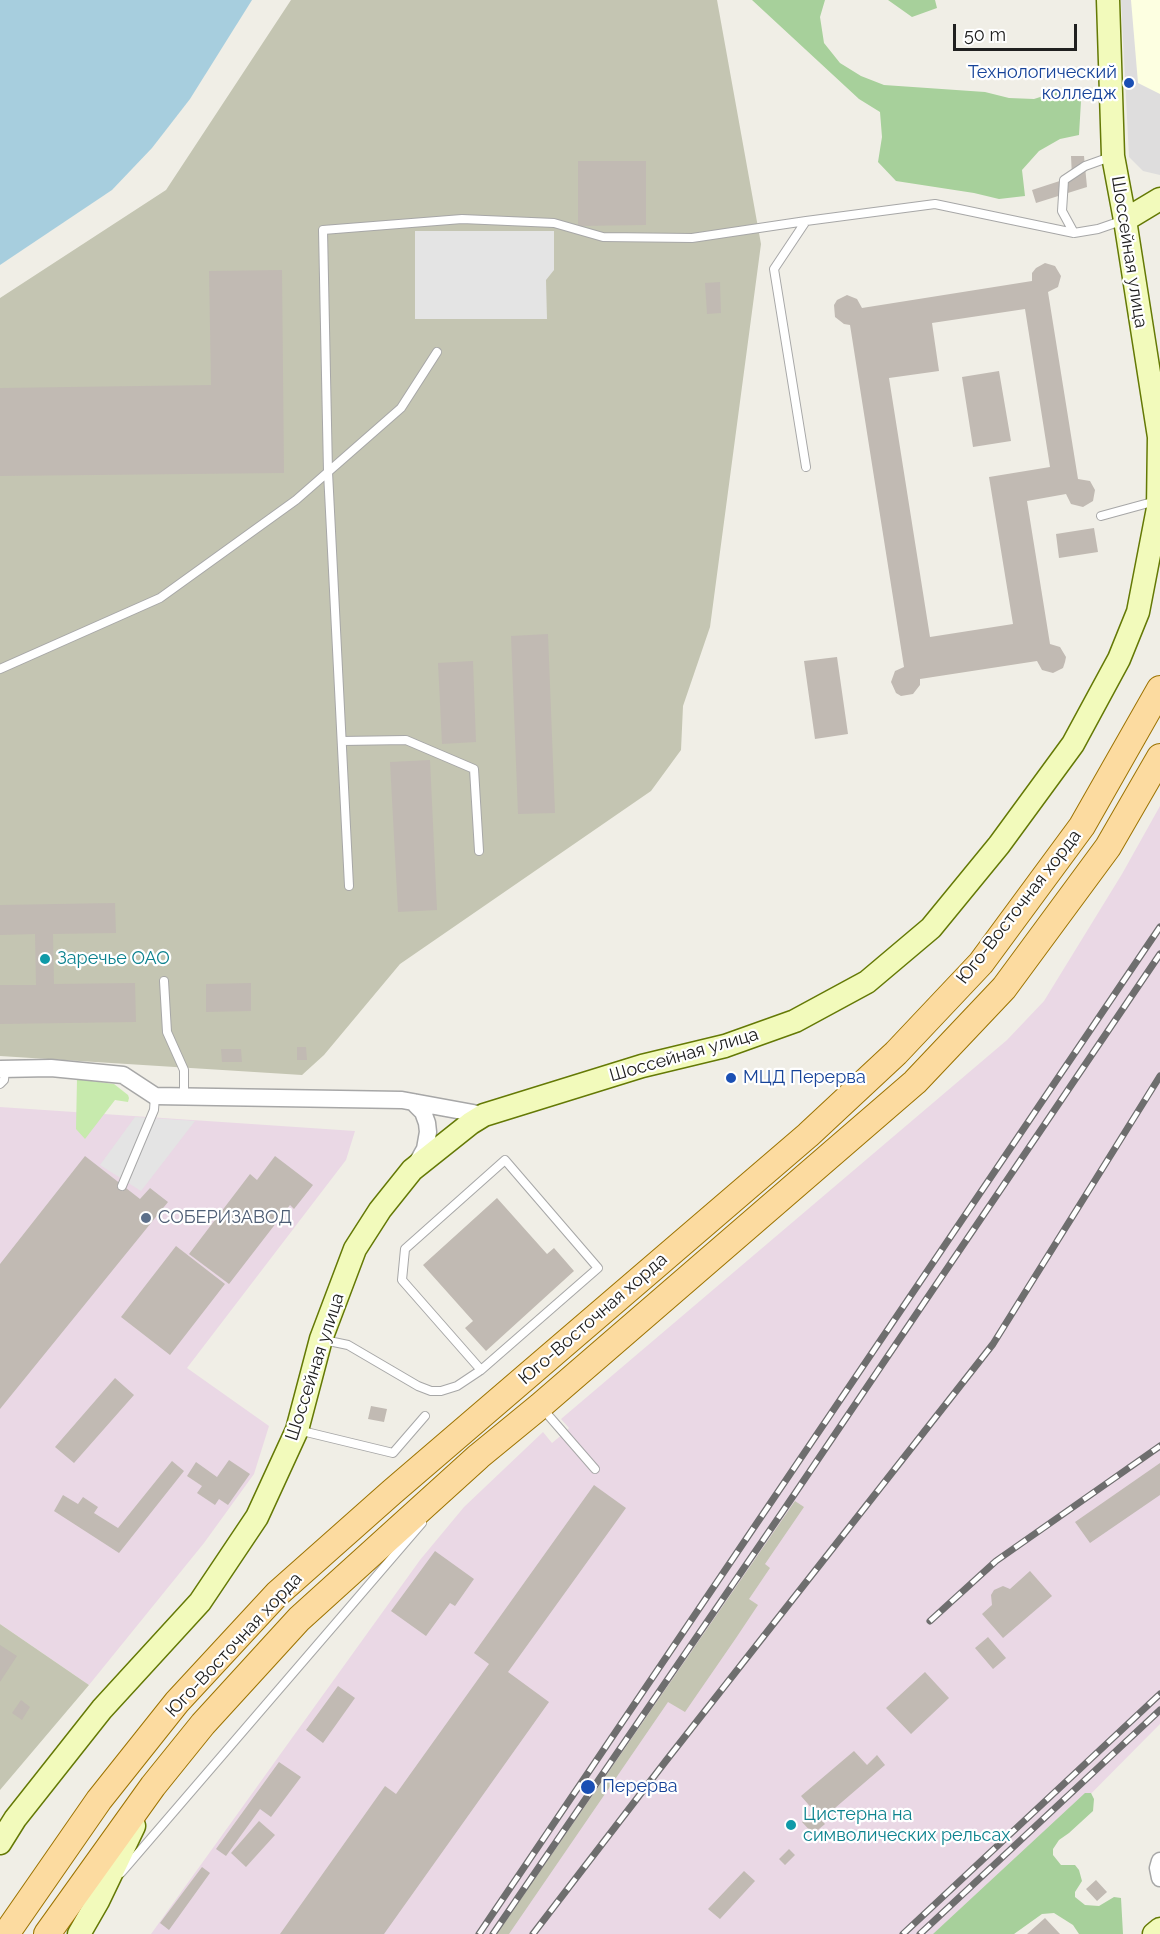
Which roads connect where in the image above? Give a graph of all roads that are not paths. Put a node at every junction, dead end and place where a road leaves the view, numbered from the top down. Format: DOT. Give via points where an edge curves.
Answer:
graph roads {
  1 [pos="1108,0"];
  2 [pos="1113,156"];
  3 [pos="1160,200"];
  4 [pos="1125,220"];
  5 [pos="806,221"];
  6 [pos="1074,233"];
  7 [pos="437,352"];
  8 [pos="806,467"];
  9 [pos="328,472"];
  10 [pos="1158,501"];
  11 [pos="1101,516"];
  12 [pos="0,669"];
  13 [pos="1160,689"];
  14 [pos="342,741"];
  15 [pos="1160,757"];
  16 [pos="479,850"];
  17 [pos="349,886"];
  18 [pos="165,981"];
  19 [pos="2,1074"];
  20 [pos="155,1096"];
  21 [pos="184,1097"];
  22 [pos="413,1102"];
  23 [pos="484,1115"];
  24 [pos="412,1170"];
  25 [pos="123,1186"];
  26 [pos="321,1339"];
  27 [pos="481,1370"];
  28 [pos="540,1406"];
  29 [pos="425,1416"];
  30 [pos="297,1430"];
  31 [pos="479,1456"];
  32 [pos="595,1469"];
  33 [pos="433,1510"];
  34 [pos="425,1520"];
  35 [pos="153,1786"];
  36 [pos="0,1843"];
  37 [pos="1160,1861"];
  38 [pos="1160,1878"];
  39 [pos="98,1900"];
  40 [pos="1160,1929"];
  41 [pos="6,1934"];
  42 [pos="47,1934"];
  43 [pos="79,1934"];
  44 [pos="1154,1934"];
  1 -- 2 [label="main road, Шоссейная улица"];
  2 -- 4 [label="main road, Шоссейная улица"];
  2 -- 6 [label="lane" via="1085,166 1064,180 1062,211"];
  3 -- 4 [label="main road"];
  4 -- 6 [label="lane"];
  4 -- 10 [label="main road, Шоссейная улица" via="1159,437"];
  5 -- 6 [label="lane" via="935,204"];
  5 -- 8 [label="lane" via="774,269"];
  5 -- 9 [label="lane" via="692,238 603,237 554,223 462,219 323,230"];
  7 -- 9 [label="lane" via="401,408"];
  9 -- 12 [label="lane" via="296,500 160,598"];
  9 -- 14 [label="lane"];
  10 -- 11 [label="lane"];
  10 -- 23 [label="main road, Шоссейная улица" via="1138,612 1119,659 1072,744 999,845 931,928 867,982 795,1021 725,1046 642,1066"];
  13 -- 41 [label="main road, Юго-Восточная хорда" via="1082,826 981,963 896,1053 808,1135 277,1594 177,1702 99,1800"];
  14 -- 16 [label="lane" via="406,740 474,769"];
  14 -- 17 [label="lane"];
  15 -- 28 [label="main road, Юго-Восточная хорда" via="1108,847 1005,988 923,1074"];
  18 -- 21 [label="lane" via="167,1032 184,1070"];
  19 -- 20 [label="street" via="51,1068 123,1075"];
  20 -- 21 [label="street"];
  20 -- 25 [label="lane" via="154,1110"];
  21 -- 22 [label="street"];
  22 -- 23 [label="street"];
  22 -- 24 [label="street" via="423,1112 428,1132 425,1149"];
  23 -- 24 [label="main road, Шоссейная улица"];
  24 -- 26 [label="main road, Шоссейная улица" via="355,1249"];
  26 -- 27 [label="lane" via="348,1345 431,1391 457,1386"];
  26 -- 30 [label="main road, Шоссейная улица"];
  27 -- 27 [label="lane" via="402,1280 405,1249 505,1160 598,1268"];
  28 -- 31 [label="main road, Юго-Восточная хорда"];
  28 -- 32 [label="lane"];
  29 -- 30 [label="lane" via="393,1453"];
  30 -- 36 [label="main road, Шоссейная улица" via="257,1517 200,1602 102,1709"];
  31 -- 33 [label="lane"];
  31 -- 35 [label="main road, Юго-Восточная хорда" via="299,1619 203,1724"];
  34 -- 39 [label="lane"];
  35 -- 39 [label="main road"];
  35 -- 42 [label="main road, Юго-Восточная хорда"];
  37 -- 38 [label="street"];
  39 -- 43 [label="main road"];
  40 -- 44 [label="main road"];
}
